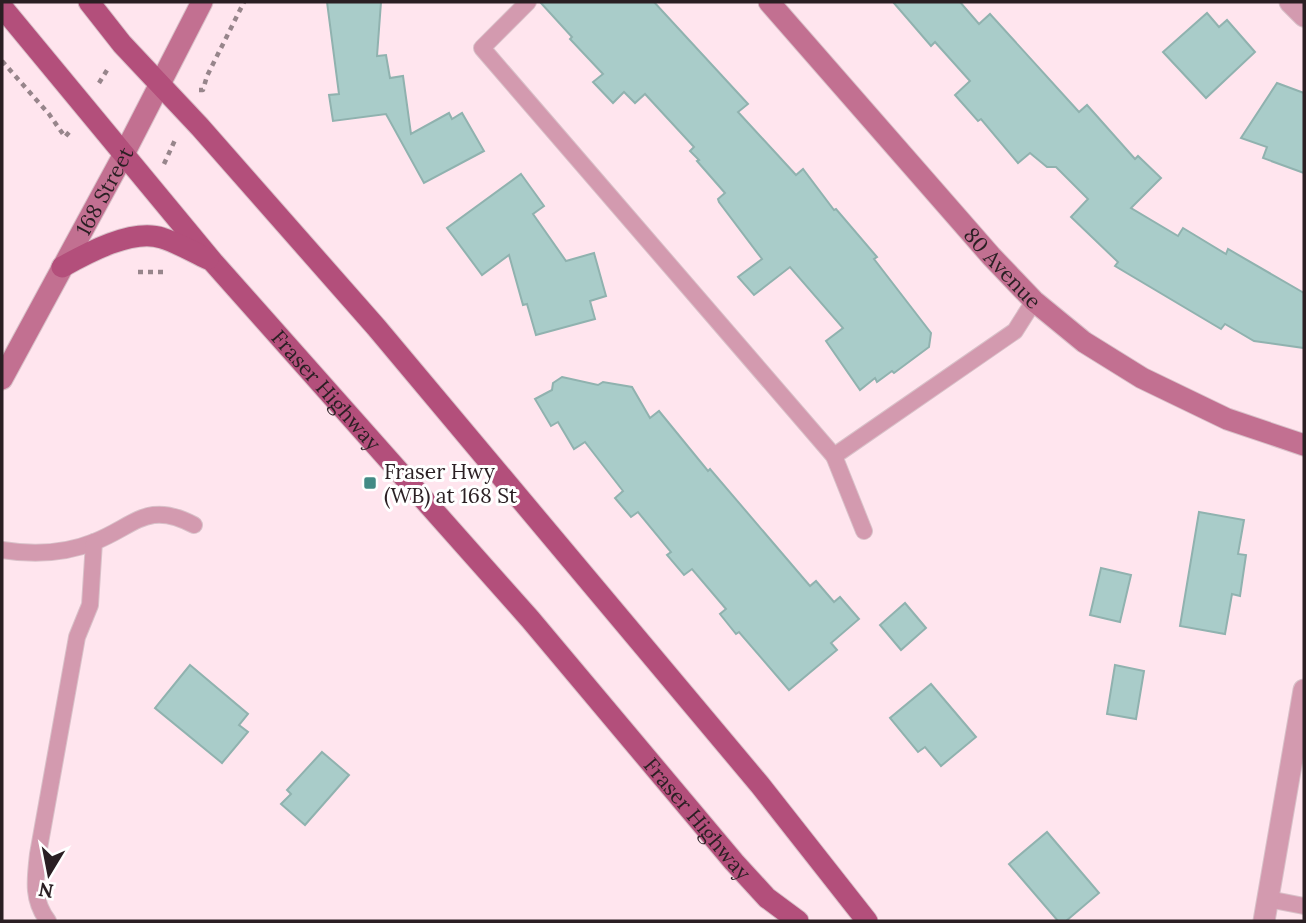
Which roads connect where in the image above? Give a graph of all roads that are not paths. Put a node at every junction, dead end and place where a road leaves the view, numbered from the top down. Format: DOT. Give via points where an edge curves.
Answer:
graph roads {
  1 [pos="89,2"];
  2 [pos="202,2"];
  3 [pos="528,2"];
  4 [pos="769,2"];
  5 [pos="1290,2"];
  6 [pos="2,7"];
  7 [pos="1304,16"];
  8 [pos="160,84"];
  9 [pos="124,154"];
  10 [pos="213,262"];
  11 [pos="62,267"];
  12 [pos="1034,301"];
  13 [pos="2,379"];
  14 [pos="1304,445"];
  15 [pos="834,456"];
  16 [pos="194,524"];
  17 [pos="864,531"];
  18 [pos="94,542"];
  19 [pos="2,550"];
  20 [pos="1304,690"];
  21 [pos="1268,899"];
  22 [pos="1304,906"];
  23 [pos="48,921"];
  24 [pos="798,921"];
  25 [pos="867,921"];
  26 [pos="1264,921"];
  1 -- 8 [label="main road"];
  2 -- 8 [label="street, 168 Street"];
  3 -- 15 [label="lane" via="482,48"];
  4 -- 12 [label="street, 80 Avenue"];
  5 -- 7 [label="street"];
  6 -- 9 [label="main road, Fraser Highway"];
  8 -- 9 [label="street, 168 Street"];
  8 -- 25 [label="main road" via="402,359 760,785"];
  9 -- 10 [label="main road, Fraser Highway"];
  9 -- 11 [label="street, 168 Street"];
  10 -- 11 [label="main road" via="160,237 136,237 98,248"];
  10 -- 24 [label="main road, Fraser Highway" via="530,619 734,862 767,898"];
  11 -- 13 [label="street, 168 Street"];
  12 -- 14 [label="street, 80 Avenue" via="1084,342 1142,378 1227,419"];
  12 -- 15 [label="lane" via="1015,331"];
  15 -- 17 [label="lane"];
  16 -- 18 [label="lane" via="171,514 151,515"];
  18 -- 19 [label="lane" via="49,553"];
  18 -- 23 [label="lane" via="90,606 77,637 38,854 37,902"];
  20 -- 21 [label="street"];
  21 -- 22 [label="lane"];
  21 -- 26 [label="street"];
}
